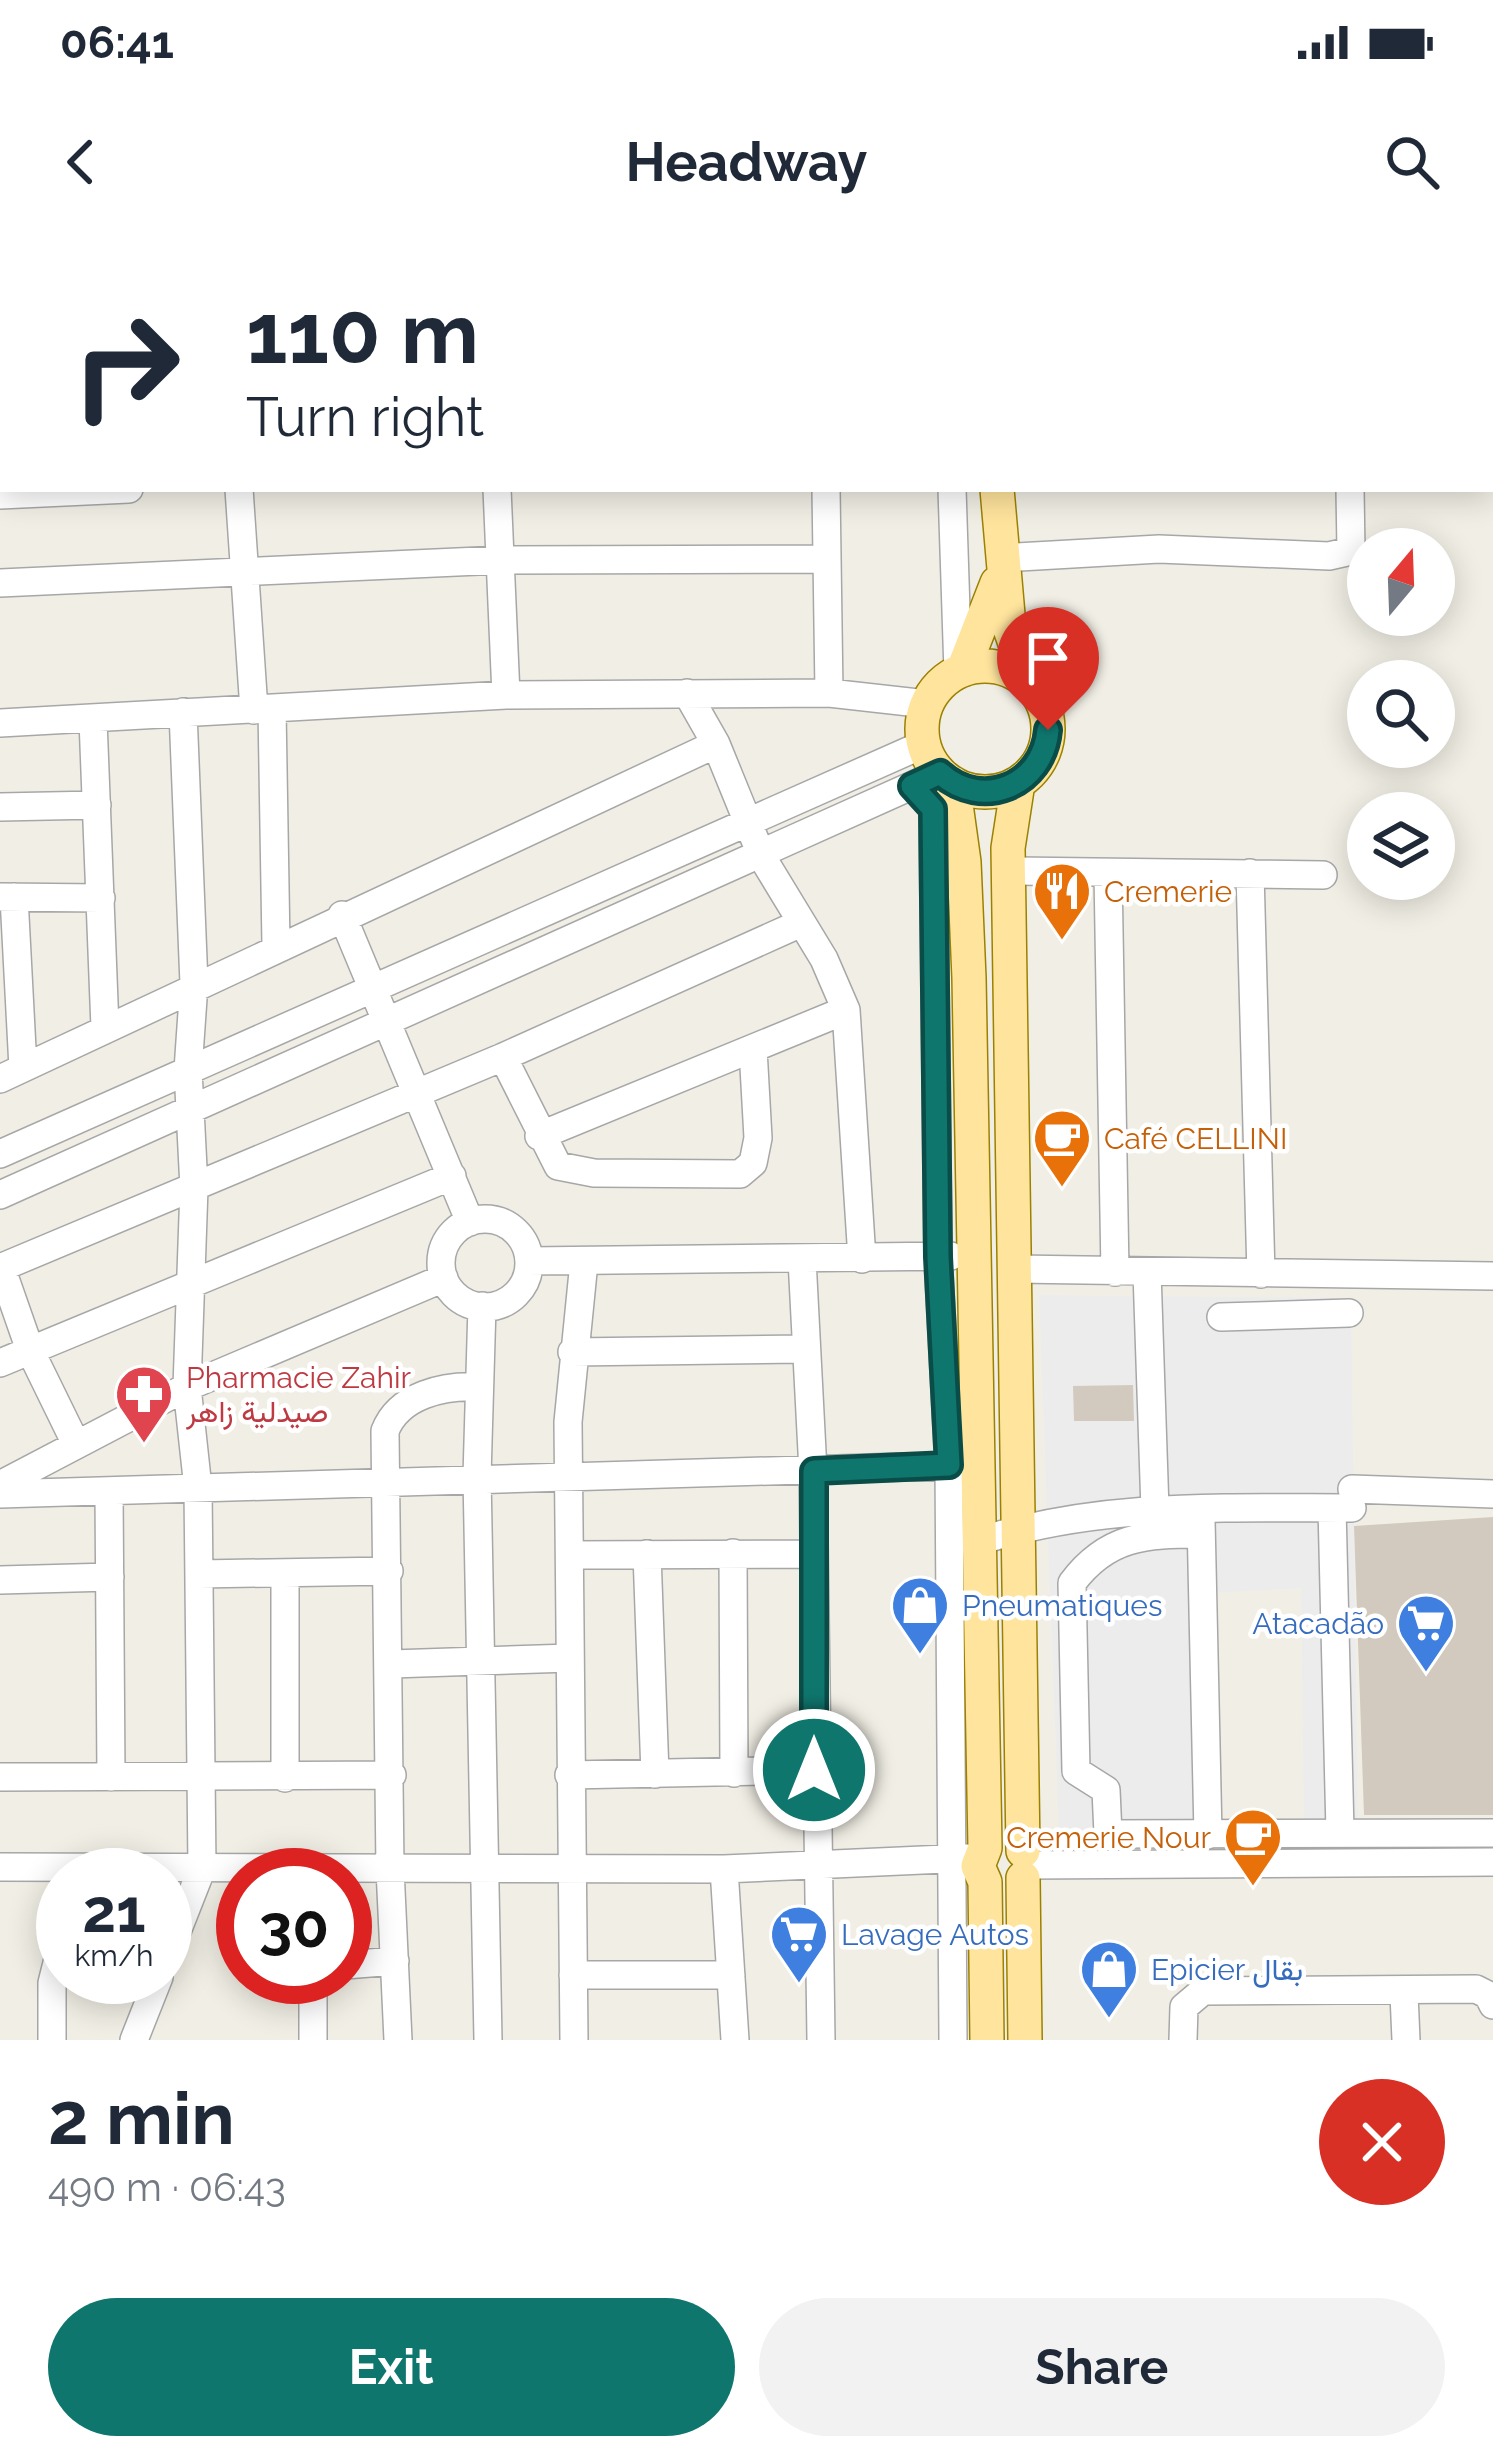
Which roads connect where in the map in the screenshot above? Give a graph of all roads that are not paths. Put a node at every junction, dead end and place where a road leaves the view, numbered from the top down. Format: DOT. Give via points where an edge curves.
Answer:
graph roads {
  1 [pos="64,492"];
  2 [pos="239,492"];
  3 [pos="497,492"];
  4 [pos="826,492"];
  5 [pos="952,492"];
  6 [pos="997,492"];
  7 [pos="1350,492"];
  8 [pos="0,495"];
  9 [pos="827,559"];
  10 [pos="501,560"];
  11 [pos="1001,564"];
  12 [pos="245,573"];
  13 [pos="0,583"];
  14 [pos="961,671"];
  15 [pos="1030,686"];
  16 [pos="687,693"];
  17 [pos="830,693"];
  18 [pos="506,695"];
  19 [pos="927,704"];
  20 [pos="263,710"];
  21 [pos="183,712"];
  22 [pos="93,720"];
  23 [pos="0,723"];
  24 [pos="716,744"];
  25 [pos="932,772"];
  26 [pos="1018,783"];
  27 [pos="98,806"];
  28 [pos="0,807"];
  29 [pos="749,822"];
  30 [pos="762,857"];
  31 [pos="1009,871"];
  32 [pos="1250,873"];
  33 [pos="1108,874"];
  34 [pos="1323,874"];
  35 [pos="7,897"];
  36 [pos="100,898"];
  37 [pos="342,915"];
  38 [pos="799,924"];
  39 [pos="276,946"];
  40 [pos="194,984"];
  41 [pos="373,988"];
  42 [pos="9,993"];
  43 [pos="846,1010"];
  44 [pos="386,1019"];
  45 [pos="105,1028"];
  46 [pos="753,1049"];
  47 [pos="503,1058"];
  48 [pos="188,1070"];
  49 [pos="11,1074"];
  50 [pos="416,1094"];
  51 [pos="188,1106"];
  52 [pos="539,1136"];
  53 [pos="0,1154"];
  54 [pos="452,1176"];
  55 [pos="194,1188"];
  56 [pos="0,1195"];
  57 [pos="470,1222"];
  58 [pos="974,1255"];
  59 [pos="938,1257"];
  60 [pos="802,1259"];
  61 [pos="862,1259"];
  62 [pos="529,1261"];
  63 [pos="584,1262"];
  64 [pos="0,1267"];
  65 [pos="1015,1269"];
  66 [pos="1115,1272"];
  67 [pos="1147,1272"];
  68 [pos="1261,1274"];
  69 [pos="1493,1276"];
  70 [pos="444,1278"];
  71 [pos="189,1285"];
  72 [pos="482,1306"];
  73 [pos="1349,1313"];
  74 [pos="1221,1317"];
  75 [pos="804,1349"];
  76 [pos="30,1351"];
  77 [pos="572,1352"];
  78 [pos="0,1363"];
  79 [pos="187,1387"];
  80 [pos="479,1387"];
  81 [pos="75,1442"];
  82 [pos="962,1465"];
  83 [pos="814,1471"];
  84 [pos="568,1472"];
  85 [pos="477,1476"];
  86 [pos="386,1480"];
  87 [pos="197,1488"];
  88 [pos="0,1489"];
  89 [pos="110,1491"];
  90 [pos="1493,1493"];
  91 [pos="1345,1502"];
  92 [pos="1155,1510"];
  93 [pos="1201,1522"];
  94 [pos="1021,1527"];
  95 [pos="977,1542"];
  96 [pos="733,1553"];
  97 [pos="646,1554"];
  98 [pos="814,1554"];
  99 [pos="570,1555"];
  100 [pos="389,1571"];
  101 [pos="200,1574"];
  102 [pos="285,1574"];
  103 [pos="110,1576"];
  104 [pos="0,1580"];
  105 [pos="570,1658"];
  106 [pos="482,1660"];
  107 [pos="392,1664"];
  108 [pos="814,1770"];
  109 [pos="734,1773"];
  110 [pos="655,1774"];
  111 [pos="392,1775"];
  112 [pos="569,1775"];
  113 [pos="111,1777"];
  114 [pos="0,1778"];
  115 [pos="198,1778"];
  116 [pos="285,1778"];
  117 [pos="1340,1832"];
  118 [pos="1493,1833"];
  119 [pos="1208,1835"];
  120 [pos="1493,1862"];
  121 [pos="1025,1865"];
  122 [pos="830,1867"];
  123 [pos="971,1867"];
  124 [pos="0,1868"];
  125 [pos="192,1868"];
  126 [pos="202,1868"];
  127 [pos="36,1869"];
  128 [pos="390,1869"];
  129 [pos="574,1869"];
  130 [pos="724,1869"];
  131 [pos="482,1870"];
  132 [pos="192,1893"];
  133 [pos="394,1961"];
  134 [pos="372,1963"];
  135 [pos="573,1975"];
  136 [pos="731,1975"];
  137 [pos="1404,1994"];
  138 [pos="52,2004"];
  139 [pos="148,2004"];
  140 [pos="313,2004"];
  141 [pos="1493,2006"];
  142 [pos="52,2040"];
  143 [pos="134,2040"];
  144 [pos="313,2040"];
  145 [pos="398,2040"];
  146 [pos="488,2040"];
  147 [pos="574,2040"];
  148 [pos="735,2040"];
  149 [pos="821,2040"];
  150 [pos="953,2040"];
  151 [pos="987,2040"];
  152 [pos="1025,2040"];
  153 [pos="1183,2040"];
  154 [pos="1406,2040"];
  1 -- 8 [label="street"];
  2 -- 12 [label="street"];
  3 -- 10 [label="street"];
  4 -- 9 [label="street"];
  5 -- 14 [label="street"];
  6 -- 11 [label="main road"];
  7 -- 11 [label="street" via="1351,550 1329,556 1159,549"];
  9 -- 10 [label="street"];
  9 -- 17 [label="street"];
  10 -- 12 [label="street"];
  10 -- 18 [label="street"];
  11 -- 14 [label="main road"];
  11 -- 15 [label="main road" via="1009,626"];
  12 -- 13 [label="street"];
  12 -- 20 [label="street"];
  14 -- 15 [label="main road" via="1002,669"];
  14 -- 19 [label="main road"];
  15 -- 26 [label="main road" via="1044,706 1048,735 1039,762"];
  16 -- 17 [label="street"];
  16 -- 18 [label="street"];
  16 -- 24 [label="street"];
  17 -- 19 [label="street"];
  18 -- 20 [label="street"];
  19 -- 25 [label="main road"];
  20 -- 21 [label="street"];
  20 -- 39 [label="street"];
  21 -- 22 [label="street"];
  21 -- 40 [label="street"];
  22 -- 23 [label="street"];
  22 -- 27 [label="street"];
  24 -- 29 [label="street"];
  24 -- 37 [label="street"];
  25 -- 26 [label="main road" via="981,792"];
  25 -- 29 [label="street"];
  25 -- 30 [label="street"];
  25 -- 58 [label="main road" via="965,885"];
  25 -- 59 [label="street"];
  26 -- 31 [label="main road"];
  27 -- 28 [label="street"];
  27 -- 36 [label="street"];
  29 -- 30 [label="street"];
  29 -- 41 [label="street"];
  30 -- 38 [label="street"];
  30 -- 44 [label="street"];
  31 -- 33 [label="street"];
  31 -- 65 [label="main road"];
  32 -- 33 [label="street"];
  32 -- 34 [label="street"];
  32 -- 68 [label="street"];
  33 -- 66 [label="street"];
  35 -- 36 [label="street"];
  35 -- 42 [label="street"];
  36 -- 45 [label="street"];
  37 -- 39 [label="street"];
  37 -- 41 [label="street"];
  38 -- 43 [label="street"];
  38 -- 47 [label="street"];
  39 -- 40 [label="street"];
  40 -- 45 [label="street"];
  40 -- 48 [label="street"];
  41 -- 44 [label="street"];
  41 -- 48 [label="street"];
  42 -- 49 [label="street"];
  43 -- 46 [label="street"];
  43 -- 61 [label="street"];
  44 -- 50 [label="street"];
  44 -- 51 [label="street"];
  45 -- 49 [label="street"];
  46 -- 52 [label="street"];
  46 -- 52 [label="street" via="758,1138 753,1163 740,1174 568,1170 553,1162"];
  47 -- 50 [label="street"];
  47 -- 52 [label="street"];
  48 -- 51 [label="street"];
  48 -- 53 [label="street"];
  50 -- 54 [label="street"];
  50 -- 55 [label="street"];
  51 -- 55 [label="street"];
  51 -- 56 [label="street"];
  54 -- 57 [label="street"];
  54 -- 71 [label="street"];
  55 -- 64 [label="street"];
  55 -- 71 [label="street"];
  57 -- 62 [label="street" via="508,1225"];
  57 -- 70 [label="street" via="448,1240"];
  58 -- 59 [label="street"];
  58 -- 82 [label="main road"];
  59 -- 61 [label="street"];
  59 -- 82 [label="street"];
  60 -- 61 [label="street"];
  60 -- 63 [label="street"];
  60 -- 75 [label="street"];
  62 -- 63 [label="street"];
  62 -- 72 [label="street" via="517,1293"];
  63 -- 77 [label="street"];
  64 -- 76 [label="street"];
  65 -- 66 [label="street"];
  65 -- 94 [label="main road"];
  66 -- 67 [label="street"];
  67 -- 68 [label="street"];
  67 -- 92 [label="street"];
  68 -- 69 [label="street"];
  70 -- 72 [label="street" via="463,1300"];
  70 -- 79 [label="street"];
  71 -- 76 [label="street"];
  71 -- 79 [label="street"];
  72 -- 80 [label="street"];
  73 -- 74 [label="street"];
  75 -- 77 [label="street"];
  75 -- 83 [label="street"];
  76 -- 78 [label="street"];
  76 -- 81 [label="street"];
  77 -- 84 [label="street"];
  79 -- 81 [label="street"];
  79 -- 87 [label="street"];
  80 -- 85 [label="street"];
  80 -- 86 [label="street" via="436,1390 399,1409 385,1431"];
  81 -- 88 [label="street"];
  82 -- 83 [label="street"];
  82 -- 95 [label="main road"];
  82 -- 123 [label="street"];
  83 -- 84 [label="street"];
  83 -- 98 [label="street"];
  84 -- 85 [label="street"];
  84 -- 99 [label="street"];
  85 -- 86 [label="street"];
  85 -- 106 [label="street"];
  86 -- 87 [label="street"];
  86 -- 100 [label="street"];
  87 -- 89 [label="street"];
  87 -- 101 [label="street"];
  88 -- 89 [label="street"];
  89 -- 103 [label="street"];
  90 -- 91 [label="street"];
  91 -- 93 [label="street"];
  91 -- 117 [label="street"];
  92 -- 93 [label="street"];
  92 -- 94 [label="street"];
  93 -- 119 [label="street"];
  93 -- 119 [label="street" via="1105,1548 1072,1583 1075,1750 1076,1771 1106,1790 1108,1834"];
  94 -- 95 [label="street"];
  94 -- 121 [label="main road"];
  95 -- 123 [label="main road"];
  96 -- 97 [label="street"];
  96 -- 98 [label="street"];
  96 -- 109 [label="street"];
  97 -- 99 [label="street"];
  97 -- 110 [label="street"];
  98 -- 108 [label="street"];
  99 -- 105 [label="street"];
  100 -- 102 [label="street"];
  100 -- 107 [label="street"];
  101 -- 102 [label="street"];
  101 -- 115 [label="street"];
  102 -- 116 [label="street"];
  103 -- 104 [label="street"];
  103 -- 113 [label="street"];
  105 -- 106 [label="street"];
  105 -- 112 [label="street"];
  106 -- 107 [label="street"];
  106 -- 131 [label="street"];
  107 -- 111 [label="street"];
  108 -- 109 [label="street"];
  108 -- 122 [label="street"];
  109 -- 110 [label="street"];
  110 -- 112 [label="street"];
  111 -- 116 [label="street"];
  111 -- 128 [label="street"];
  112 -- 129 [label="street"];
  113 -- 114 [label="street"];
  113 -- 115 [label="street"];
  115 -- 116 [label="street"];
  115 -- 126 [label="street"];
  117 -- 118 [label="street"];
  117 -- 119 [label="street"];
  120 -- 121 [label="street"];
  121 -- 123 [label="main road" via="1005,1890"];
  121 -- 152 [label="main road"];
  122 -- 123 [label="street" via="860,1875"];
  122 -- 130 [label="street"];
  122 -- 149 [label="street"];
  123 -- 150 [label="street"];
  123 -- 151 [label="main road"];
  124 -- 127 [label="street"];
  125 -- 126 [label="street"];
  126 -- 128 [label="street"];
  126 -- 132 [label="street"];
  128 -- 131 [label="street"];
  128 -- 133 [label="street"];
  129 -- 130 [label="street"];
  129 -- 131 [label="street"];
  129 -- 135 [label="street"];
  130 -- 136 [label="street"];
  131 -- 146 [label="street"];
  133 -- 134 [label="street"];
  133 -- 145 [label="street"];
  135 -- 136 [label="street"];
  135 -- 147 [label="street"];
  136 -- 148 [label="street"];
  137 -- 141 [label="street" via="1476,1989"];
  137 -- 153 [label="street" via="1203,1991 1184,2007"];
  137 -- 154 [label="street"];
  138 -- 142 [label="street"];
  139 -- 143 [label="street"];
  140 -- 144 [label="street"];
}
